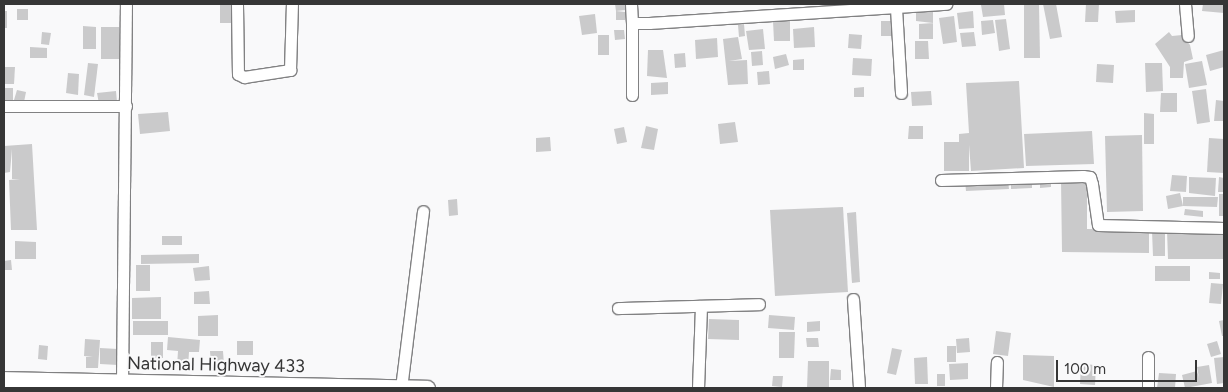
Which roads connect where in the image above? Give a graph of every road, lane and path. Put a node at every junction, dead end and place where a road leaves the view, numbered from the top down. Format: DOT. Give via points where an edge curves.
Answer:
graph roads {
  1 [pos="126,4"];
  2 [pos="237,4"];
  3 [pos="292,4"];
  4 [pos="631,4"];
  5 [pos="946,4"];
  6 [pos="1185,4"];
  7 [pos="896,8"];
  8 [pos="632,23"];
  9 [pos="1188,36"];
  10 [pos="901,93"];
  11 [pos="632,95"];
  12 [pos="4,106"];
  13 [pos="126,106"];
  14 [pos="941,180"];
  15 [pos="423,211"];
  16 [pos="1224,228"];
  17 [pos="853,299"];
  18 [pos="759,304"];
  19 [pos="700,306"];
  20 [pos="618,308"];
  21 [pos="1148,357"];
  22 [pos="997,362"];
  23 [pos="4,379"];
  24 [pos="117,384"];
  25 [pos="191,385"];
  26 [pos="228,386"];
  27 [pos="401,388"];
  28 [pos="427,388"];
  29 [pos="698,388"];
  30 [pos="859,388"];
  31 [pos="996,388"];
  32 [pos="1148,388"];
  1 -- 13 [label="street"];
  2 -- 3 [label="street" via="238,74 244,77 290,70"];
  4 -- 8 [label="street"];
  5 -- 7 [label="street"];
  6 -- 9 [label="street"];
  7 -- 8 [label="street"];
  7 -- 10 [label="street"];
  8 -- 11 [label="street"];
  12 -- 13 [label="street"];
  13 -- 24 [label="street"];
  14 -- 16 [label="street" via="1083,176 1092,184 1098,225"];
  15 -- 27 [label="street"];
  17 -- 30 [label="street"];
  18 -- 19 [label="street"];
  19 -- 20 [label="street"];
  19 -- 29 [label="street"];
  21 -- 32 [label="street"];
  22 -- 31 [label="street"];
  23 -- 24 [label="main road, National Highway 433"];
  24 -- 25 [label="main road, National Highway 433"];
  25 -- 26 [label="main road, National Highway 433"];
  26 -- 27 [label="main road, National Highway 433"];
  27 -- 28 [label="main road, National Highway 433"];
}
